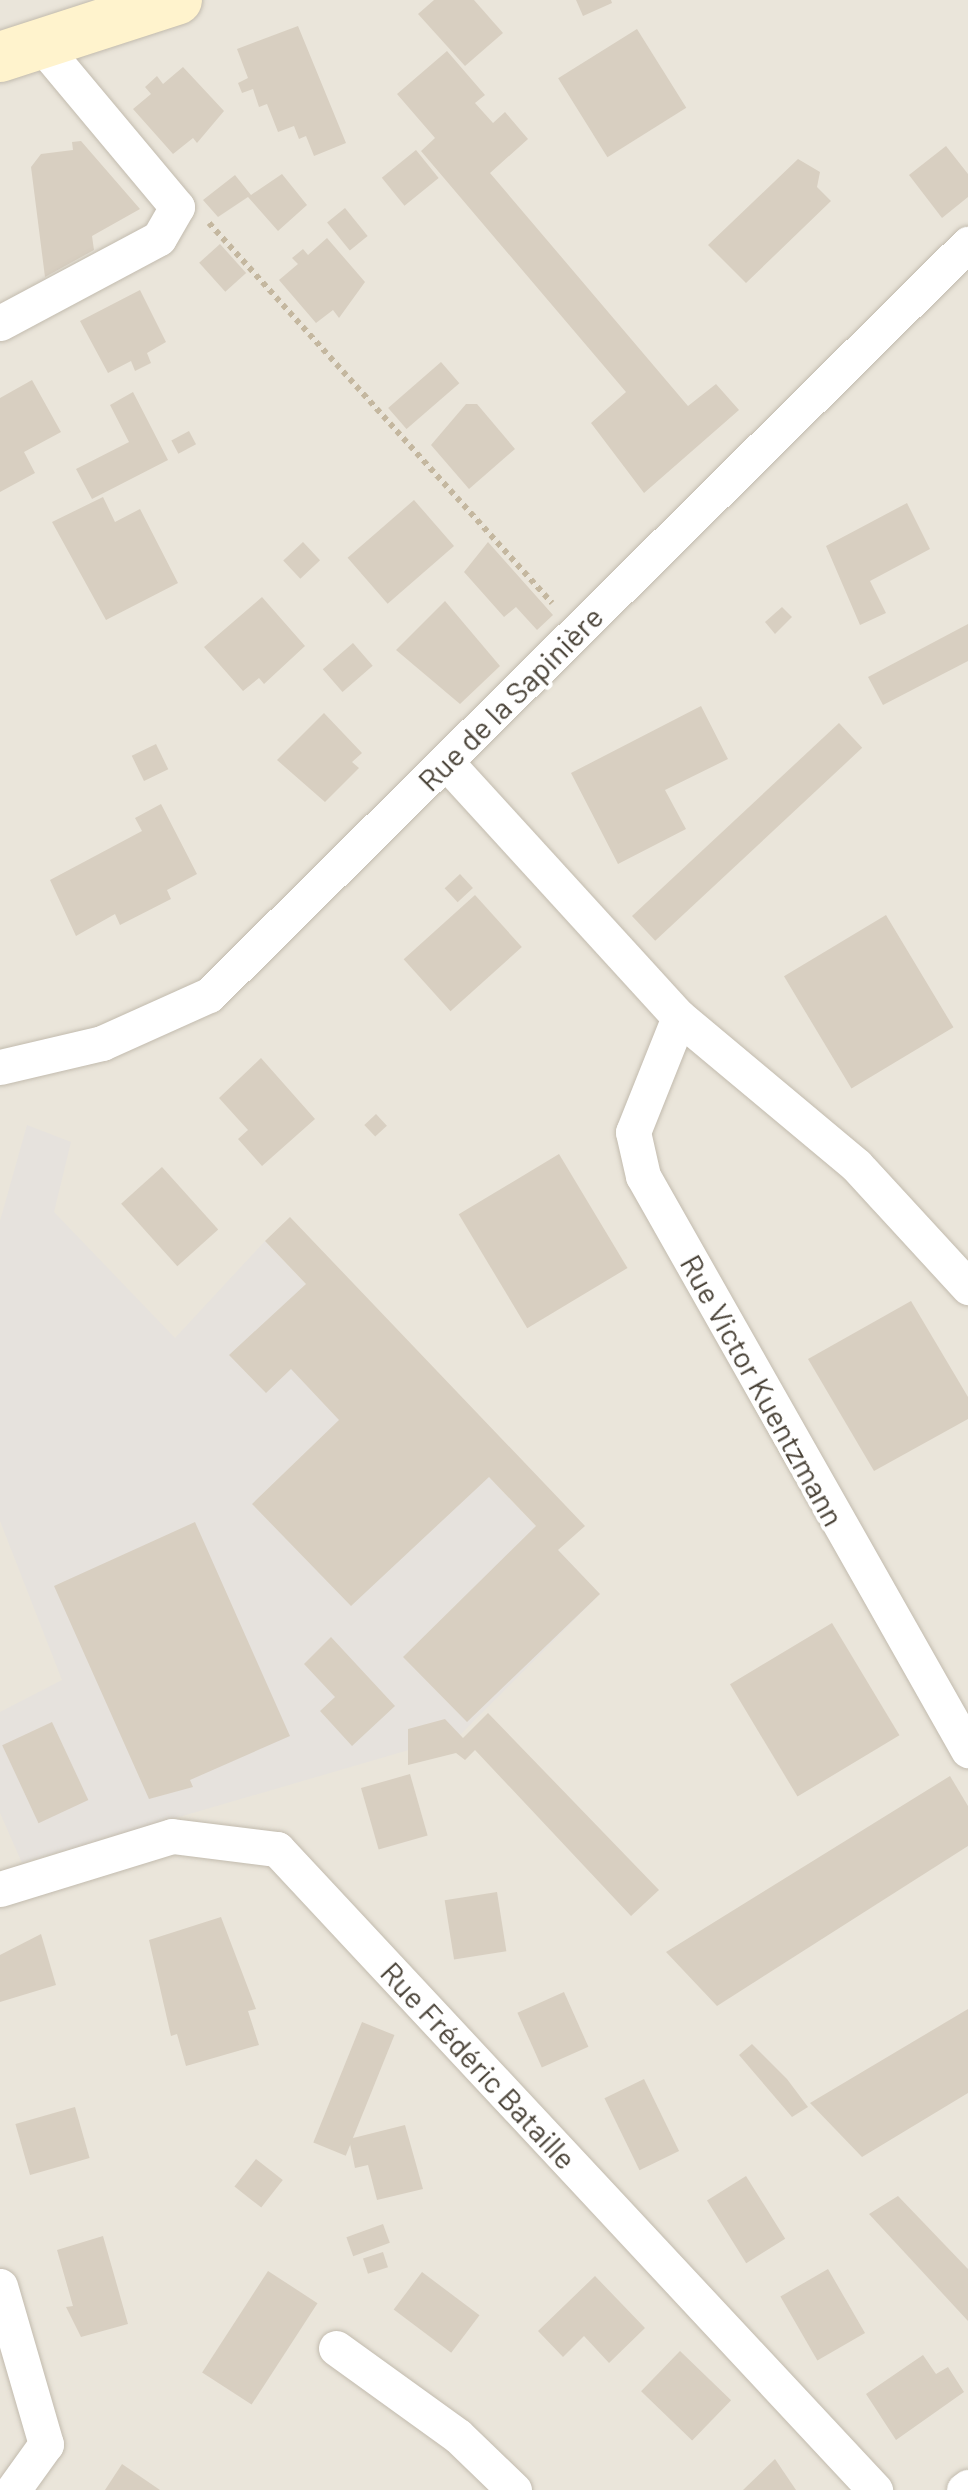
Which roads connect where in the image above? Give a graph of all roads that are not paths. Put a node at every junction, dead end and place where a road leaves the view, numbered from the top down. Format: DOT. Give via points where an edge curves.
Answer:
graph roads {
  1 [pos="177,0"];
  2 [pos="20,50"];
  3 [pos="966,249"];
  4 [pos="0,323"];
  5 [pos="446,762"];
  6 [pos="679,1018"];
  7 [pos="0,1067"];
  8 [pos="968,1287"];
  9 [pos="968,1750"];
  10 [pos="0,1889"];
  11 [pos="0,2286"];
  12 [pos="336,2348"];
  13 [pos="12,2490"];
  14 [pos="514,2490"];
  15 [pos="875,2490"];
  1 -- 2 [label="street"];
  2 -- 4 [label="street" via="177,207 159,238"];
  3 -- 5 [label="street, Rue de la Sapinière"];
  5 -- 6 [label="street"];
  5 -- 7 [label="street, Rue de la Sapinière" via="209,995 102,1042"];
  6 -- 8 [label="street" via="856,1165"];
  6 -- 9 [label="street, Rue Victor Kuentzmann" via="633,1132 642,1176"];
  10 -- 15 [label="street, Rue Frédéric Bataille" via="172,1836 277,1848"];
  11 -- 13 [label="street" via="46,2444"];
  12 -- 14 [label="street" via="458,2436"];
}
